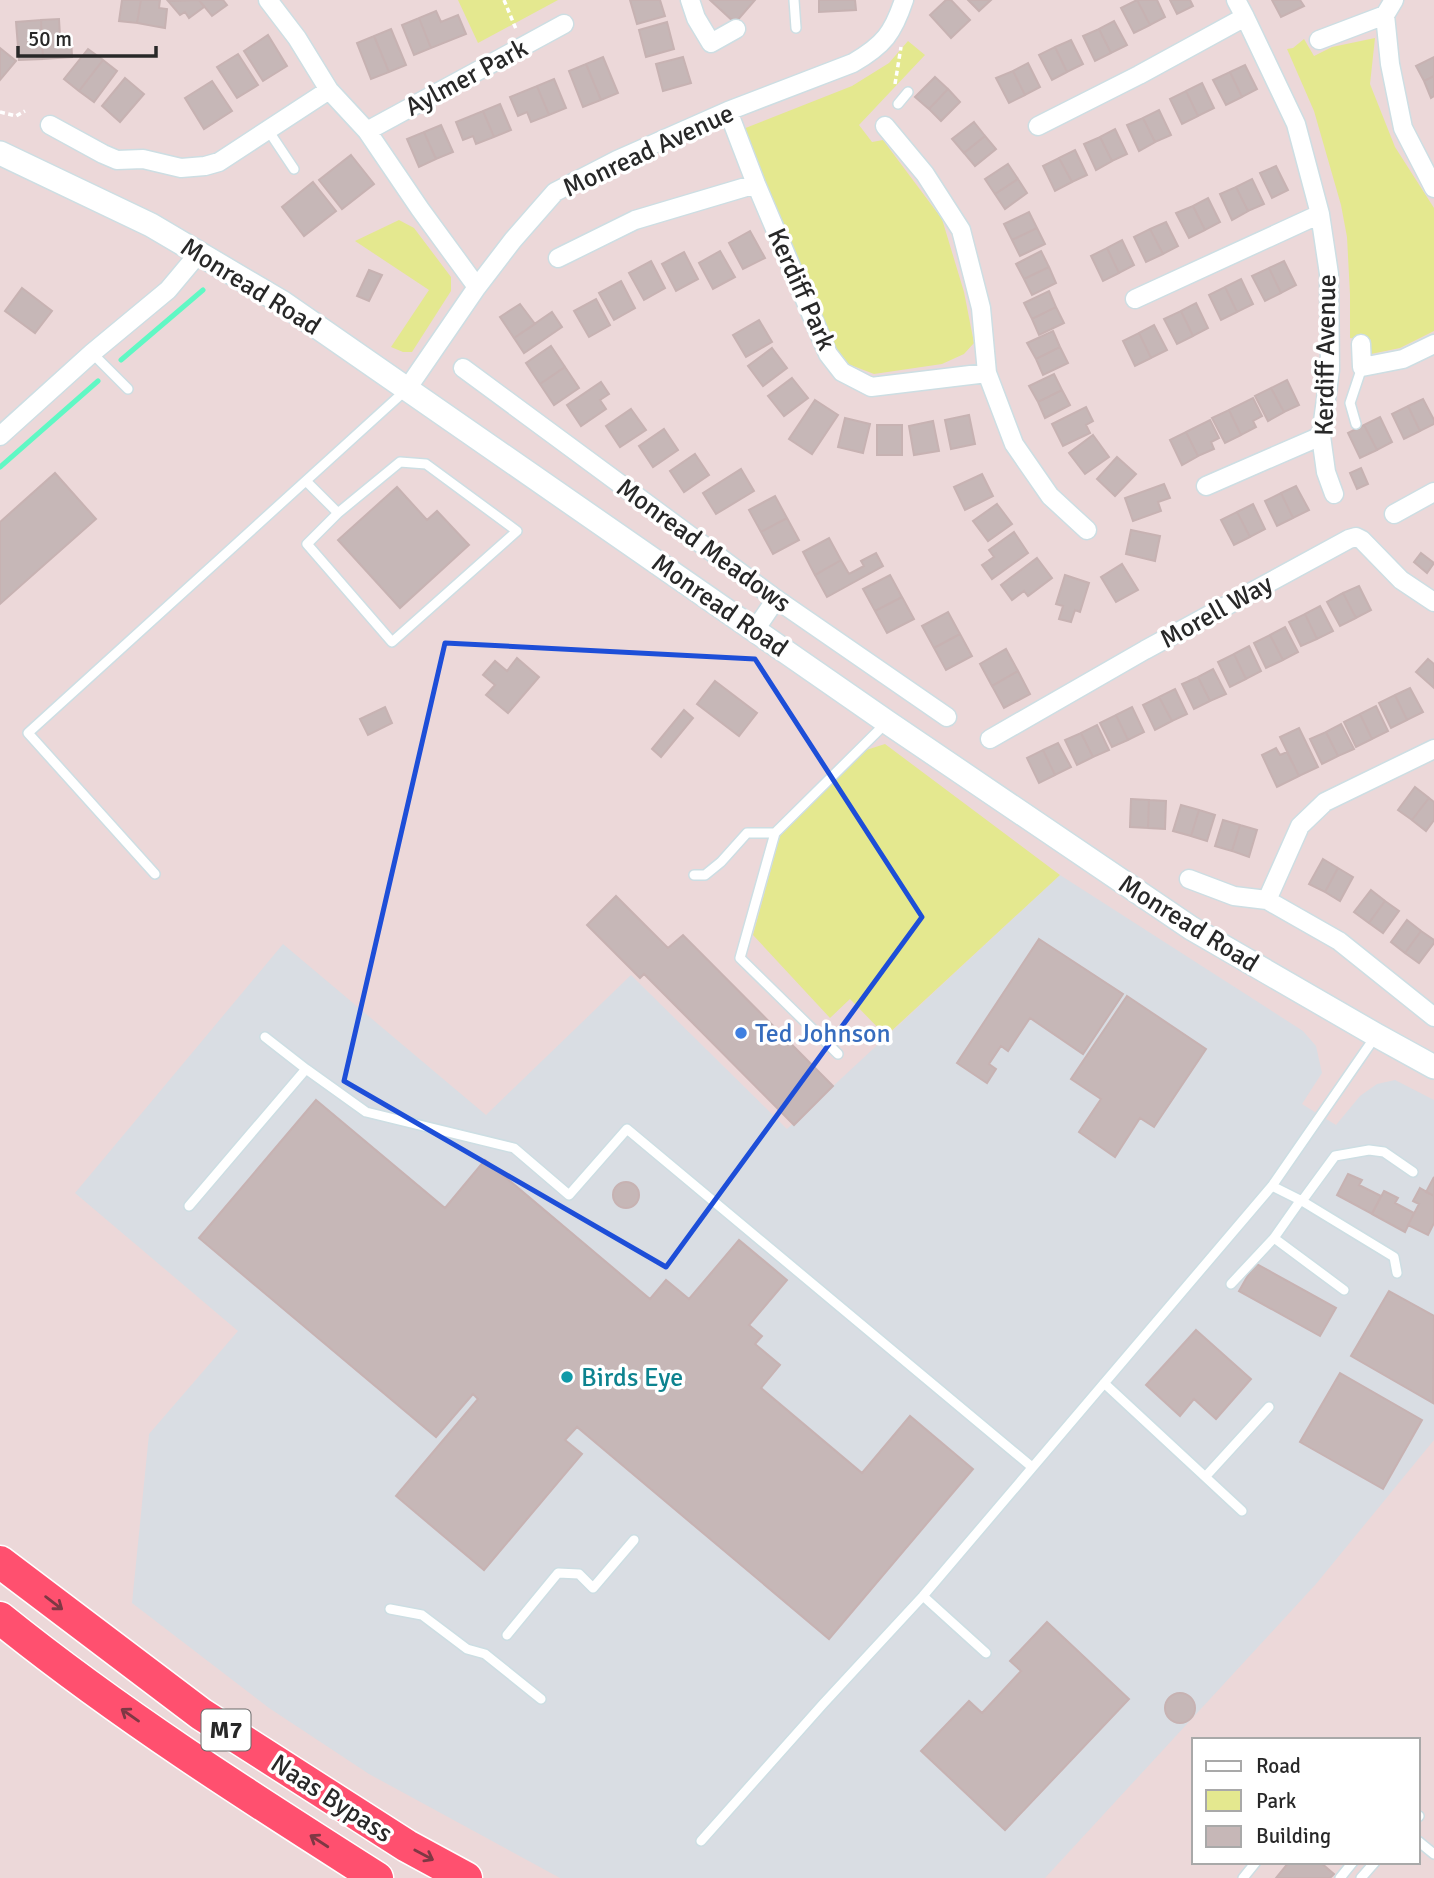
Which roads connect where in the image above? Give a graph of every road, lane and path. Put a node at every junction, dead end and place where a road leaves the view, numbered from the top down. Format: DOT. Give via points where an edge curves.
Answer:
graph roads {
  1 [pos="268,0"];
  2 [pos="504,0"];
  3 [pos="690,0"];
  4 [pos="794,0"];
  5 [pos="904,0"];
  6 [pos="1236,0"];
  7 [pos="1389,8"];
  8 [pos="1245,17"];
  9 [pos="564,24"];
  10 [pos="796,28"];
  11 [pos="736,29"];
  12 [pos="517,31"];
  13 [pos="1319,40"];
  14 [pos="901,47"];
  15 [pos="895,86"];
  16 [pos="329,90"];
  17 [pos="908,92"];
  18 [pos="898,104"];
  19 [pos="25,111"];
  20 [pos="728,111"];
  21 [pos="0,112"];
  22 [pos="50,125"];
  23 [pos="885,126"];
  24 [pos="1038,126"];
  25 [pos="268,130"];
  26 [pos="367,131"];
  27 [pos="0,153"];
  28 [pos="294,169"];
  29 [pos="756,184"];
  30 [pos="1434,188"];
  31 [pos="1320,214"];
  32 [pos="199,253"];
  33 [pos="558,258"];
  34 [pos="477,287"];
  35 [pos="1135,299"];
  36 [pos="1361,344"];
  37 [pos="1434,344"];
  38 [pos="92,353"];
  39 [pos="1362,367"];
  40 [pos="463,368"];
  41 [pos="987,373"];
  42 [pos="128,389"];
  43 [pos="407,389"];
  44 [pos="1356,424"];
  45 [pos="0,436"];
  46 [pos="1321,436"];
  47 [pos="306,481"];
  48 [pos="1206,486"];
  49 [pos="1434,492"];
  50 [pos="1334,494"];
  51 [pos="338,513"];
  52 [pos="1394,514"];
  53 [pos="1087,530"];
  54 [pos="776,599"];
  55 [pos="1434,602"];
  56 [pos="755,630"];
  57 [pos="947,717"];
  58 [pos="887,722"];
  59 [pos="990,739"];
  60 [pos="1434,749"];
  61 [pos="775,833"];
  62 [pos="155,874"];
  63 [pos="694,875"];
  64 [pos="1189,879"];
  65 [pos="1267,900"];
  66 [pos="1434,1017"];
  67 [pos="1376,1035"];
  68 [pos="265,1037"];
  69 [pos="838,1054"];
  70 [pos="1434,1067"];
  71 [pos="306,1069"];
  72 [pos="1413,1172"];
  73 [pos="1272,1186"];
  74 [pos="1301,1201"];
  75 [pos="189,1206"];
  76 [pos="1274,1238"];
  77 [pos="1397,1273"];
  78 [pos="1231,1284"];
  79 [pos="1344,1290"];
  80 [pos="1104,1383"];
  81 [pos="1269,1407"];
  82 [pos="1032,1467"];
  83 [pos="1206,1476"];
  84 [pos="1242,1511"];
  85 [pos="634,1540"];
  86 [pos="0,1562"];
  87 [pos="923,1596"];
  88 [pos="390,1609"];
  89 [pos="0,1618"];
  90 [pos="507,1635"];
  91 [pos="986,1653"];
  92 [pos="541,1699"];
  93 [pos="701,1841"];
  94 [pos="1420,1843"];
  95 [pos="1434,1854"];
  96 [pos="1254,1864"];
  97 [pos="1351,1864"];
  98 [pos="1373,1864"];
  99 [pos="377,1878"];
  100 [pos="466,1878"];
  101 [pos="1243,1878"];
  102 [pos="1340,1878"];
  103 [pos="1362,1878"];
  1 -- 16 [label="street"];
  2 -- 12 [label="path"];
  3 -- 11 [label="street" via="711,43"];
  4 -- 10 [label="lane"];
  5 -- 20 [label="street, Monread Avenue" via="889,36 866,55"];
  6 -- 8 [label="street, Kerdiff Avenue"];
  7 -- 13 [label="street"];
  7 -- 30 [label="street" via="1390,64 1403,128"];
  8 -- 24 [label="street"];
  8 -- 31 [label="street, Kerdiff Avenue" via="1296,124"];
  9 -- 26 [label="street, Aylmer Park"];
  14 -- 15 [label="path"];
  16 -- 25 [label="street"];
  16 -- 26 [label="street"];
  17 -- 18 [label="lane"];
  19 -- 21 [label="path" via="16,116"];
  20 -- 29 [label="street, Kerdiff Park"];
  20 -- 34 [label="street, Monread Avenue" via="555,192"];
  22 -- 25 [label="street" via="117,160 143,159 181,168 219,162"];
  23 -- 41 [label="street" via="925,174 961,230 981,308"];
  25 -- 28 [label="lane"];
  26 -- 34 [label="street"];
  27 -- 32 [label="street, Monread Road"];
  29 -- 33 [label="street" via="635,220"];
  29 -- 41 [label="street, Kerdiff Park" via="828,354 842,372 871,387"];
  31 -- 35 [label="street"];
  31 -- 46 [label="street, Kerdiff Avenue" via="1329,274 1330,370"];
  32 -- 38 [label="street" via="168,290"];
  32 -- 43 [label="street, Monread Road" via="283,303"];
  34 -- 43 [label="street, Monread Avenue"];
  36 -- 39 [label="street"];
  37 -- 39 [label="street" via="1403,359"];
  38 -- 42 [label="lane"];
  38 -- 45 [label="street"];
  39 -- 44 [label="lane" via="1350,403"];
  40 -- 54 [label="street, Monread Meadows"];
  41 -- 53 [label="street" via="1014,444 1049,496"];
  43 -- 47 [label="lane"];
  43 -- 56 [label="street, Monread Road"];
  46 -- 48 [label="street"];
  46 -- 50 [label="street, Kerdiff Avenue"];
  47 -- 51 [label="lane"];
  47 -- 62 [label="lane" via="28,733"];
  49 -- 52 [label="street"];
  51 -- 51 [label="lane" via="400,462 426,464 517,531 391,642 307,544"];
  54 -- 56 [label="street"];
  54 -- 57 [label="street, Monread Meadows"];
  55 -- 59 [label="street, Morell Way" via="1401,580 1362,540 1349,539"];
  56 -- 58 [label="street, Monread Road"];
  58 -- 61 [label="lane"];
  58 -- 67 [label="street, Monread Road" via="1191,928"];
  60 -- 65 [label="street" via="1325,802 1300,826"];
  61 -- 63 [label="lane" via="747,833 705,875"];
  61 -- 69 [label="lane" via="740,958"];
  64 -- 65 [label="street" via="1234,896"];
  65 -- 66 [label="street" via="1339,941"];
  67 -- 70 [label="street, Monread Road"];
  67 -- 73 [label="lane"];
  68 -- 71 [label="lane"];
  71 -- 75 [label="lane"];
  71 -- 82 [label="lane" via="366,1112 514,1148 569,1195 627,1129"];
  72 -- 74 [label="lane" via="1384,1152 1335,1156"];
  73 -- 74 [label="lane"];
  73 -- 80 [label="lane"];
  74 -- 76 [label="lane"];
  74 -- 77 [label="lane" via="1394,1257"];
  76 -- 78 [label="lane"];
  76 -- 79 [label="lane"];
  80 -- 82 [label="lane"];
  80 -- 83 [label="lane"];
  81 -- 83 [label="lane"];
  82 -- 87 [label="lane"];
  83 -- 84 [label="lane"];
  85 -- 90 [label="lane" via="593,1588 579,1574 558,1573"];
  86 -- 100 [label="highway, Naas Bypass / M7, one-way" via="201,1714 407,1846"];
  87 -- 91 [label="lane"];
  87 -- 93 [label="lane"];
  88 -- 92 [label="lane" via="422,1615 467,1649 485,1654"];
  99 -- 89 [label="highway, Naas Bypass / M7, one-way" via="204,1767"];
  94 -- 95 [label="lane"];
  96 -- 101 [label="lane"];
  97 -- 102 [label="lane"];
  98 -- 103 [label="lane"];
}
